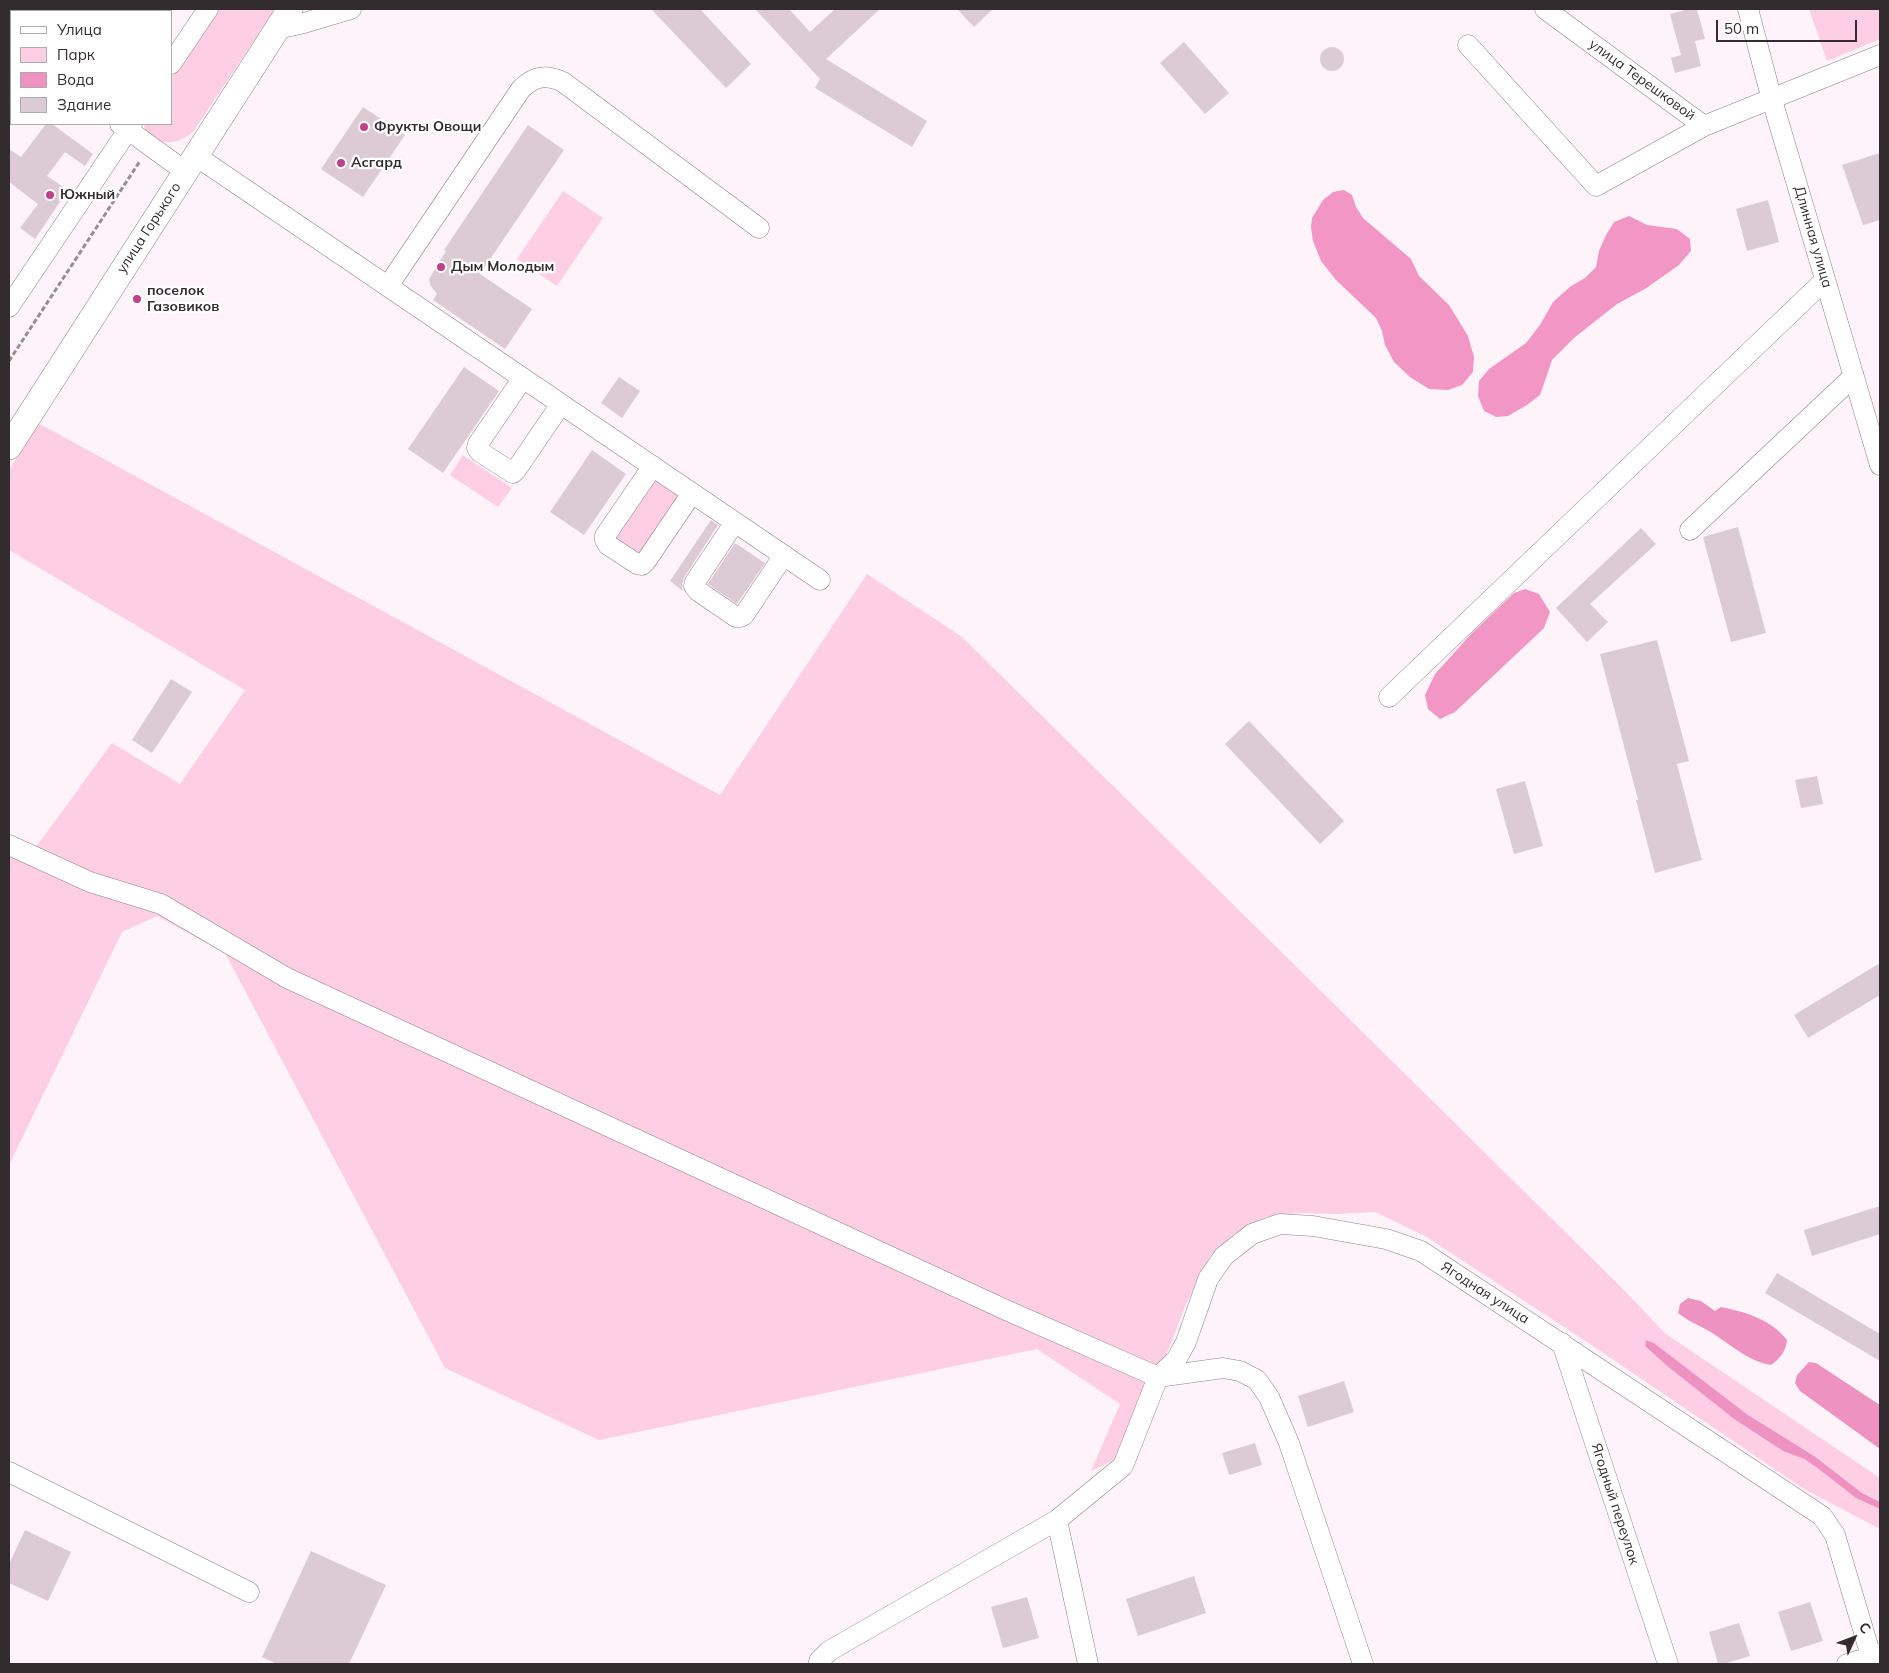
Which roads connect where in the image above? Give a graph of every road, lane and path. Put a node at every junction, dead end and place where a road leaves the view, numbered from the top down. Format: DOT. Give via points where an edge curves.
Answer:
graph roads {
  1 [pos="208,9"];
  2 [pos="351,9"];
  3 [pos="1545,9"];
  4 [pos="1748,9"];
  5 [pos="284,19"];
  6 [pos="1468,45"];
  7 [pos="1880,55"];
  8 [pos="172,63"];
  9 [pos="1772,100"];
  10 [pos="127,126"];
  11 [pos="1704,126"];
  12 [pos="150,145"];
  13 [pos="191,164"];
  14 [pos="759,228"];
  15 [pos="1826,280"];
  16 [pos="388,286"];
  17 [pos="9,308"];
  18 [pos="9,361"];
  19 [pos="1854,376"];
  20 [pos="523,378"];
  21 [pos="561,404"];
  22 [pos="9,448"];
  23 [pos="1880,465"];
  24 [pos="653,466"];
  25 [pos="692,493"];
  26 [pos="735,522"];
  27 [pos="1690,530"];
  28 [pos="784,555"];
  29 [pos="820,580"];
  30 [pos="1389,697"];
  31 [pos="9,845"];
  32 [pos="1562,1343"];
  33 [pos="1158,1377"];
  34 [pos="9,1472"];
  35 [pos="1057,1520"];
  36 [pos="249,1592"];
  37 [pos="1875,1655"];
  38 [pos="819,1663"];
  39 [pos="1088,1664"];
  40 [pos="1363,1664"];
  41 [pos="1668,1664"];
  42 [pos="1847,1664"];
  1 -- 8 [label="street"];
  2 -- 5 [label="street" via="311,21"];
  3 -- 11 [label="street, улица Терешковой"];
  4 -- 9 [label="street, Длинная улица"];
  5 -- 13 [label="main road, улица Горького"];
  6 -- 11 [label="street" via="1596,186"];
  7 -- 9 [label="street, улица Терешковой"];
  9 -- 11 [label="street, улица Терешковой"];
  9 -- 15 [label="street, Длинная улица"];
  10 -- 12 [label="street"];
  10 -- 17 [label="street"];
  12 -- 13 [label="street"];
  12 -- 18 [label="path"];
  13 -- 16 [label="street"];
  13 -- 22 [label="main road, улица Горького"];
  14 -- 16 [label="street" via="563,82 548,76 539,77 521,89"];
  15 -- 19 [label="street, Длинная улица"];
  15 -- 30 [label="street"];
  16 -- 20 [label="street"];
  19 -- 23 [label="street, Длинная улица"];
  19 -- 27 [label="street"];
  20 -- 21 [label="street"];
  20 -- 21 [label="street" via="477,448 509,472 516,470"];
  21 -- 24 [label="street"];
  24 -- 25 [label="street"];
  24 -- 25 [label="street" via="605,536 608,545 622,555 642,565"];
  25 -- 26 [label="street"];
  26 -- 28 [label="street"];
  26 -- 28 [label="street" via="694,586 736,617 744,615"];
  28 -- 29 [label="street"];
  31 -- 33 [label="street" via="90,882 162,904 288,978"];
  32 -- 33 [label="street, Ягодная улица" via="1421,1251 1386,1239 1313,1226 1280,1224 1252,1234 1224,1256 1208,1279 1186,1342 1176,1360"];
  32 -- 37 [label="street, Ягодная улица" via="1822,1516 1835,1535"];
  32 -- 41 [label="street, Ягодный переулок"];
  33 -- 35 [label="street" via="1123,1466"];
  33 -- 40 [label="street" via="1223,1368 1240,1371 1257,1380 1269,1397 1289,1442"];
  34 -- 36 [label="street"];
  35 -- 38 [label="street" via="829,1650"];
  35 -- 39 [label="street"];
  37 -- 42 [label="street"];
}
